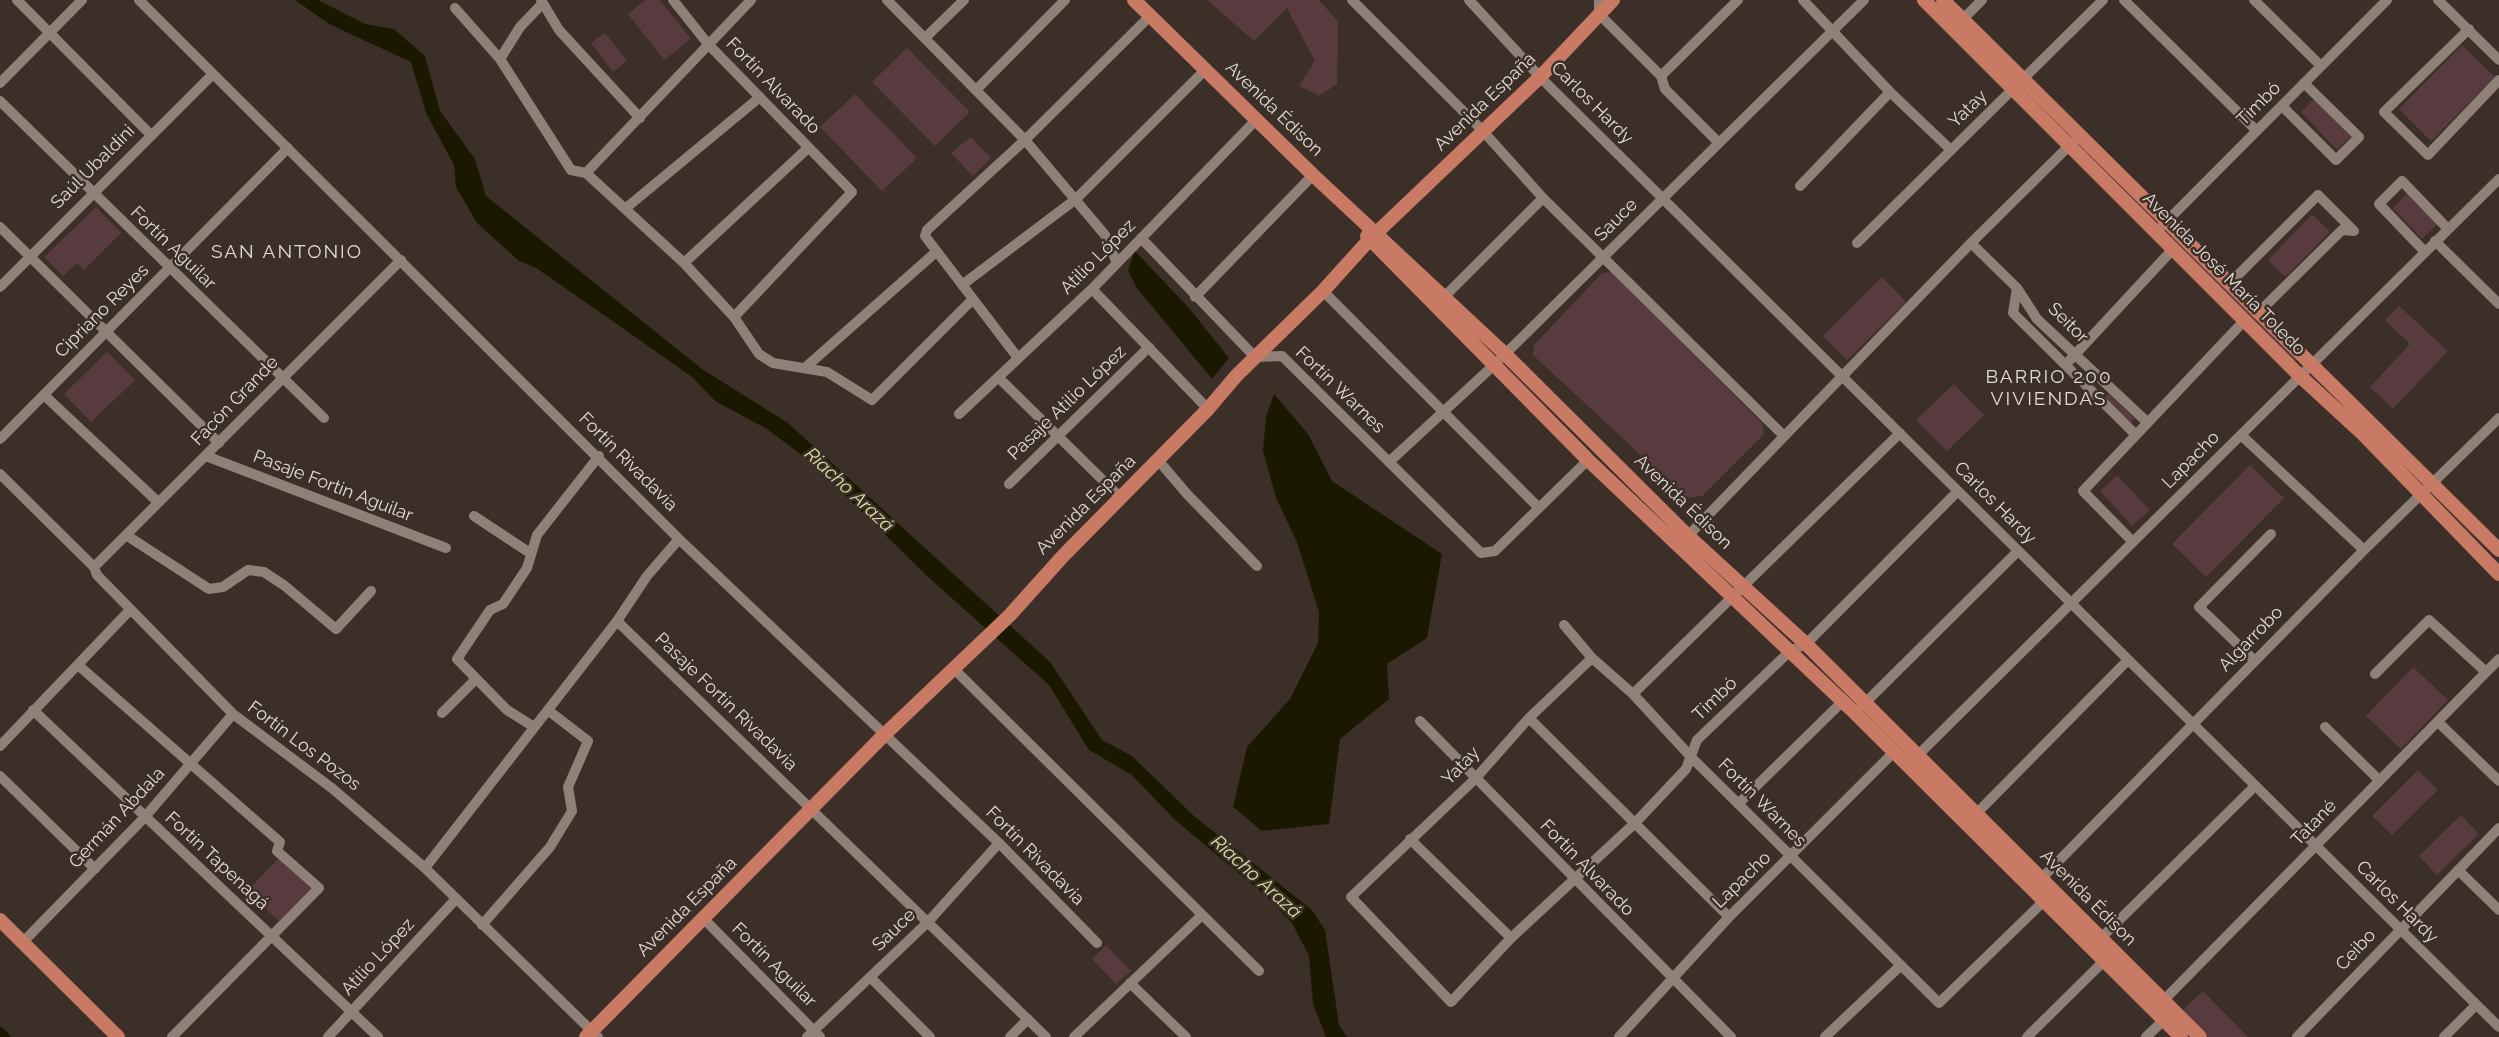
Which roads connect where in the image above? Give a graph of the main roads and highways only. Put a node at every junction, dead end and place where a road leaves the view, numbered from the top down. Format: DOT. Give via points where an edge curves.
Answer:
graph roads {
  1 [pos="1126,0"];
  2 [pos="1134,0"];
  3 [pos="1613,0"];
  4 [pos="1924,0"];
  5 [pos="1943,0"];
  6 [pos="1599,7"];
  7 [pos="1148,18"];
  8 [pos="2018,84"];
  9 [pos="1255,120"];
  10 [pos="2161,227"];
  11 [pos="1373,236"];
  12 [pos="1441,301"];
  13 [pos="2250,317"];
  14 [pos="1684,541"];
  15 [pos="2499,550"];
  16 [pos="2499,574"];
  17 [pos="1738,591"];
  18 [pos="1859,708"];
  19 [pos="1971,819"];
  20 [pos="2036,883"];
  21 [pos="0,920"];
  22 [pos="2097,942"];
  23 [pos="2160,1010"];
  24 [pos="592,1035"];
  25 [pos="118,1037"];
  26 [pos="2181,1037"];
  27 [pos="2200,1037"];
  1 -- 7 [label="main road, Avenida Édison"];
  2 -- 7 [label="main road, Avenida Édison"];
  3 -- 6 [label="main road, Avenida España"];
  4 -- 8 [label="main road, Avenida José María Toledo"];
  5 -- 8 [label="main road, Avenida José María Toledo"];
  6 -- 11 [label="main road, Avenida España" via="1541,77"];
  7 -- 9 [label="main road, Avenida Édison"];
  7 -- 9 [label="main road, Avenida Édison" via="1200,75"];
  8 -- 10 [label="main road, Avenida José María Toledo" via="2080,136"];
  8 -- 10 [label="main road, Avenida José María Toledo" via="2069,146"];
  9 -- 11 [label="main road, Avenida Édison"];
  10 -- 13 [label="main road, Avenida José María Toledo" via="2229,284"];
  10 -- 13 [label="main road, Avenida José María Toledo" via="2172,249"];
  11 -- 12 [label="main road, Avenida Édison"];
  11 -- 24 [label="main road, Avenida España" via="988,638 884,735"];
  12 -- 14 [label="main road, Avenida Édison" via="1505,354"];
  12 -- 14 [label="main road, Avenida Édison" via="1494,365 1588,460"];
  13 -- 15 [label="main road, Avenida José María Toledo" via="2311,365"];
  13 -- 16 [label="main road, Avenida José María Toledo" via="2300,376"];
  14 -- 17 [label="main road, Avenida Édison"];
  17 -- 18 [label="main road, Avenida Édison" via="1805,645"];
  17 -- 18 [label="main road, Avenida Édison" via="1842,702"];
  18 -- 19 [label="main road, Avenida Édison" via="1918,755"];
  18 -- 19 [label="main road, Avenida Édison" via="1893,753"];
  19 -- 20 [label="main road, Avenida Édison"];
  20 -- 22 [label="main road, Avenida Édison"];
  20 -- 22 [label="main road, Avenida Édison" via="2045,900"];
  21 -- 25 [label="main road"];
  22 -- 23 [label="main road, Avenida Édison"];
  22 -- 23 [label="main road, Avenida Édison" via="2105,960"];
  23 -- 26 [label="main road, Avenida Édison"];
  23 -- 27 [label="main road, Avenida Édison"];
}
